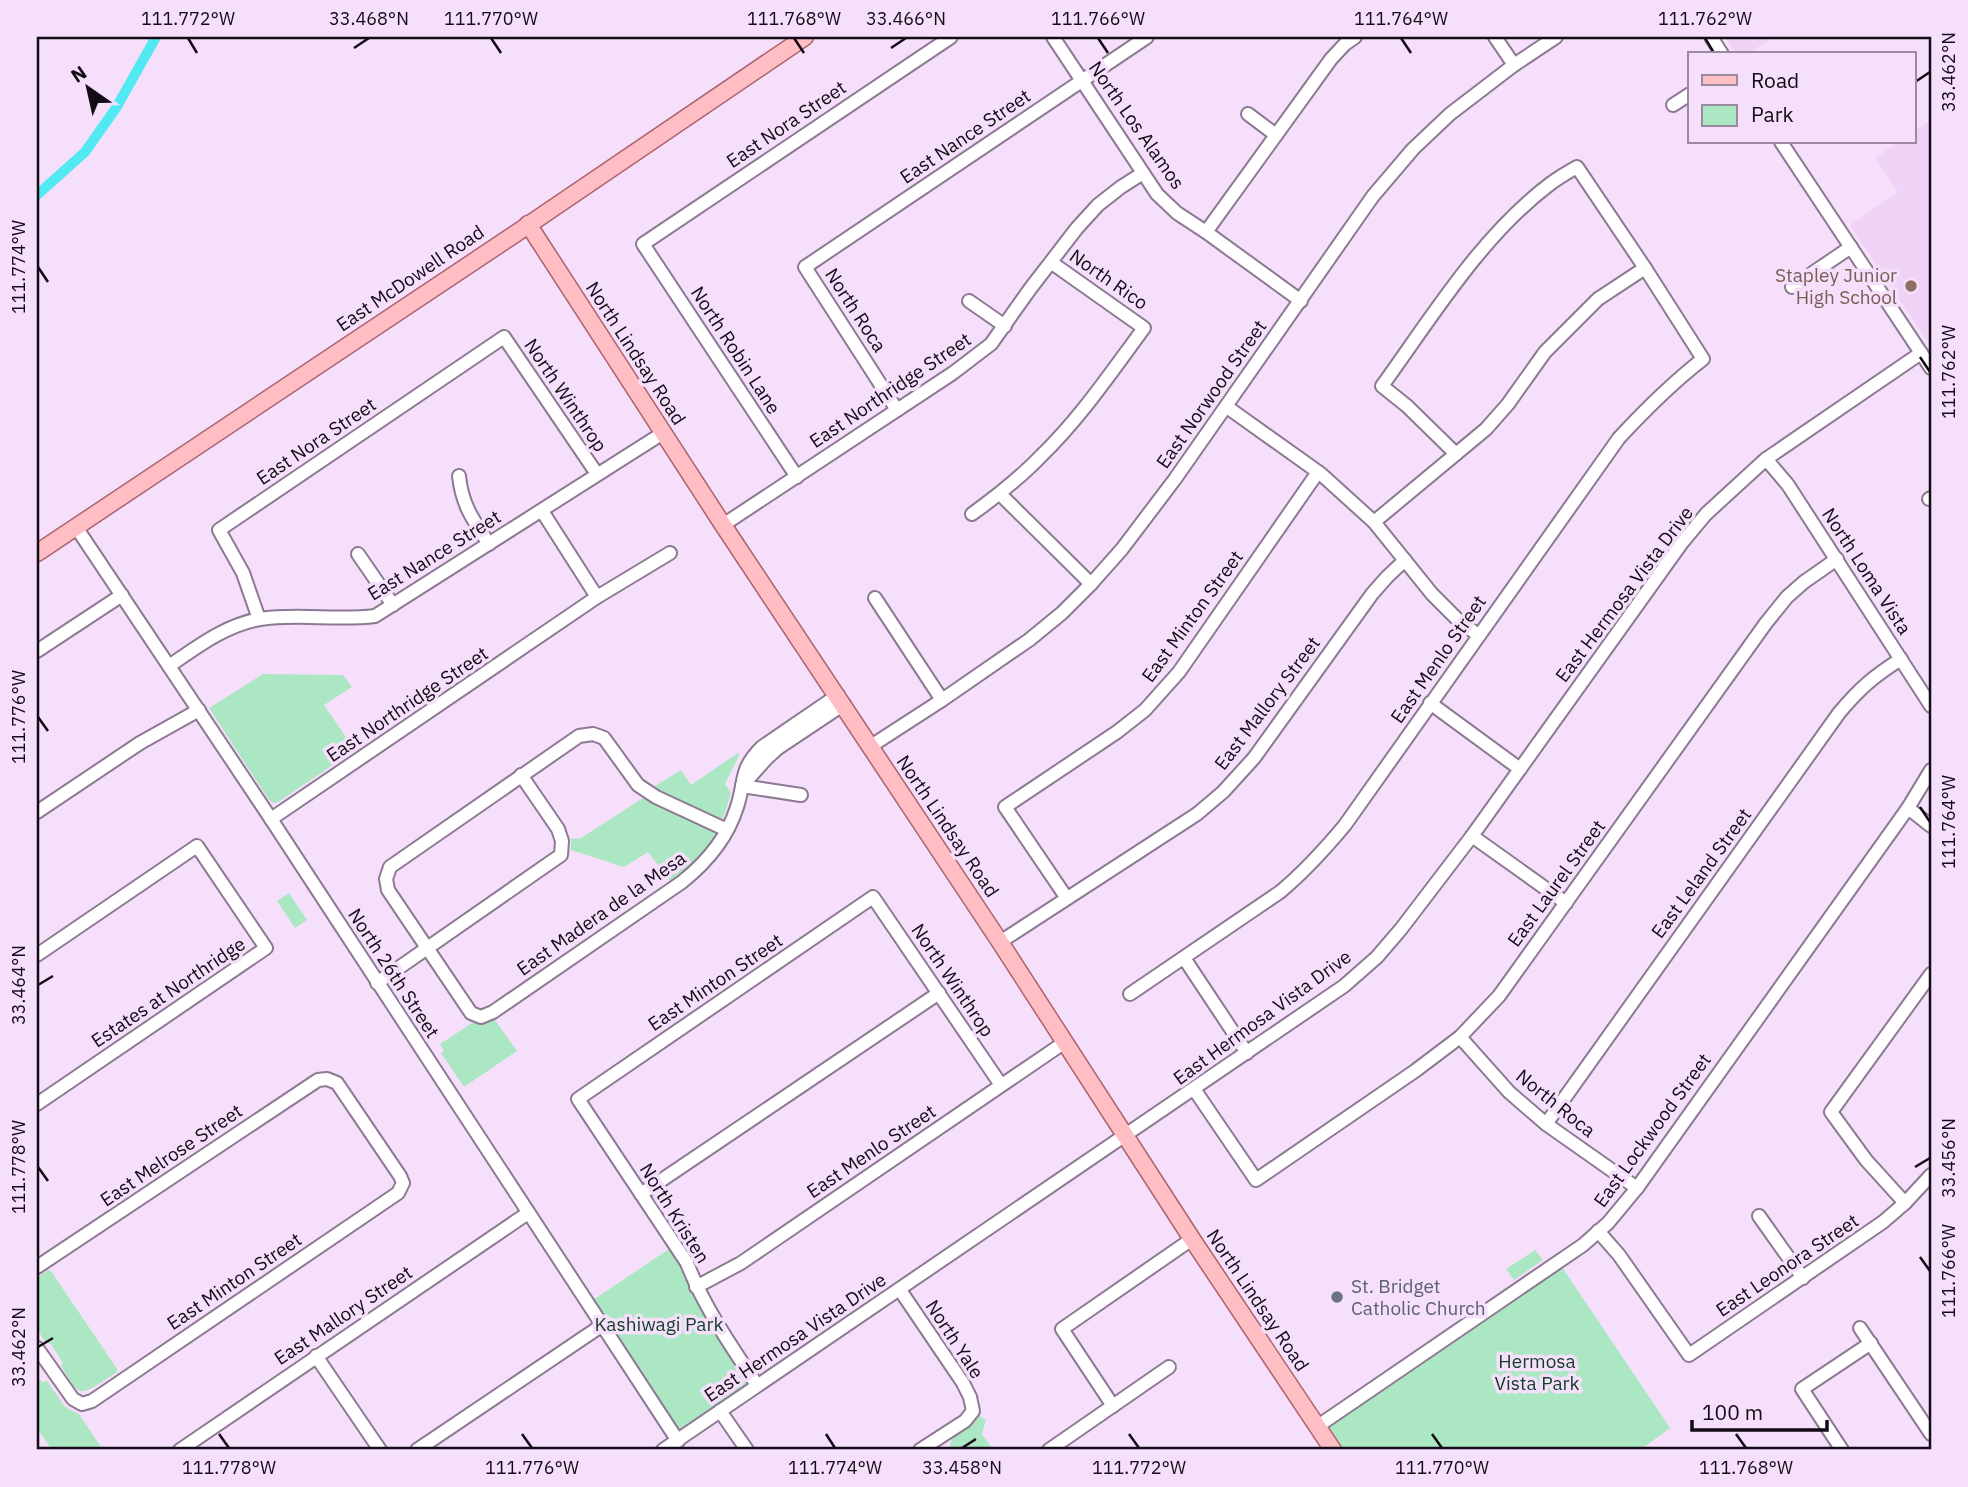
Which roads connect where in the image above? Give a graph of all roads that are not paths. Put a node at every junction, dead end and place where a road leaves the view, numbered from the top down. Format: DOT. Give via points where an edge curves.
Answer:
graph roads {
  1 [pos="805,37"];
  2 [pos="951,37"];
  3 [pos="1054,37"];
  4 [pos="1147,37"];
  5 [pos="1355,37"];
  6 [pos="1495,37"];
  7 [pos="1556,37"];
  8 [pos="1711,37"];
  9 [pos="1721,52"];
  10 [pos="1514,65"];
  11 [pos="1082,80"];
  12 [pos="1688,95"];
  13 [pos="1673,105"];
  14 [pos="1248,114"];
  15 [pos="1276,135"];
  16 [pos="1782,144"];
  17 [pos="1143,173"];
  18 [pos="528,224"];
  19 [pos="1206,232"];
  20 [pos="643,244"];
  21 [pos="1851,247"];
  22 [pos="1052,262"];
  23 [pos="805,267"];
  24 [pos="1645,268"];
  25 [pos="1792,287"];
  26 [pos="969,301"];
  27 [pos="1301,301"];
  28 [pos="1005,326"];
  29 [pos="504,337"];
  30 [pos="1921,353"];
  31 [pos="1931,369"];
  32 [pos="1227,407"];
  33 [pos="897,410"];
  34 [pos="663,433"];
  35 [pos="1456,454"];
  36 [pos="1766,460"];
  37 [pos="1318,472"];
  38 [pos="597,474"];
  39 [pos="458,476"];
  40 [pos="797,477"];
  41 [pos="1000,494"];
  42 [pos="542,511"];
  43 [pos="972,514"];
  44 [pos="1374,522"];
  45 [pos="723,525"];
  46 [pos="76,527"];
  47 [pos="489,544"];
  48 [pos="37,553"];
  49 [pos="670,553"];
  50 [pos="358,554"];
  51 [pos="1837,559"];
  52 [pos="1405,561"];
  53 [pos="1091,584"];
  54 [pos="122,595"];
  55 [pos="597,597"];
  56 [pos="875,598"];
  57 [pos="393,605"];
  58 [pos="259,619"];
  59 [pos="1478,635"];
  60 [pos="37,651"];
  61 [pos="1901,659"];
  62 [pos="169,666"];
  63 [pos="841,700"];
  64 [pos="942,700"];
  65 [pos="1430,703"];
  66 [pos="1931,706"];
  67 [pos="199,710"];
  68 [pos="871,746"];
  69 [pos="1520,769"];
  70 [pos="1931,770"];
  71 [pos="521,775"];
  72 [pos="742,786"];
  73 [pos="801,795"];
  74 [pos="1908,808"];
  75 [pos="37,812"];
  76 [pos="271,819"];
  77 [pos="1931,826"];
  78 [pos="727,831"];
  79 [pos="1472,836"];
  80 [pos="873,897"];
  81 [pos="1066,897"];
  82 [pos="1566,903"];
  83 [pos="1000,942"];
  84 [pos="428,948"];
  85 [pos="37,955"];
  86 [pos="1184,958"];
  87 [pos="1931,974"];
  88 [pos="377,983"];
  89 [pos="939,993"];
  90 [pos="1130,994"];
  91 [pos="1460,1037"];
  92 [pos="1065,1042"];
  93 [pos="1247,1053"];
  94 [pos="1001,1086"];
  95 [pos="1194,1089"];
  96 [pos="578,1099"];
  97 [pos="37,1104"];
  98 [pos="1546,1124"];
  99 [pos="1125,1136"];
  100 [pos="1931,1175"];
  101 [pos="403,1183"];
  102 [pos="1637,1188"];
  103 [pos="641,1194"];
  104 [pos="1905,1203"];
  105 [pos="528,1213"];
  106 [pos="1759,1216"];
  107 [pos="1598,1231"];
  108 [pos="1192,1239"];
  109 [pos="37,1267"];
  110 [pos="1803,1278"];
  111 [pos="696,1287"];
  112 [pos="900,1290"];
  113 [pos="601,1326"];
  114 [pos="1860,1328"];
  115 [pos="1871,1343"];
  116 [pos="37,1348"];
  117 [pos="316,1356"];
  118 [pos="42,1366"];
  119 [pos="1169,1367"];
  120 [pos="757,1385"];
  121 [pos="1113,1406"];
  122 [pos="720,1411"];
  123 [pos="1318,1426"];
  124 [pos="1931,1434"];
  125 [pos="678,1441"];
  126 [pos="938,1445"];
  127 [pos="180,1450"];
  128 [pos="380,1450"];
  129 [pos="417,1450"];
  130 [pos="663,1450"];
  131 [pos="747,1450"];
  132 [pos="920,1450"];
  133 [pos="1049,1450"];
  134 [pos="1333,1450"];
  135 [pos="1842,1450"];
  1 -- 18 [label="main road, East McDowell Road"];
  2 -- 20 [label="street, East Nora Street"];
  3 -- 11 [label="street, North Los Alamos"];
  4 -- 11 [label="street, East Nance Street"];
  5 -- 15 [label="street" via="1331,59"];
  6 -- 10 [label="street"];
  7 -- 10 [label="street, East Norwood Street"];
  8 -- 9 [label="street"];
  10 -- 27 [label="street, East Norwood Street" via="1413,149 1373,196"];
  11 -- 17 [label="street, North Los Alamos"];
  11 -- 23 [label="street, East Nance Street"];
  12 -- 13 [label="street"];
  14 -- 15 [label="street"];
  15 -- 19 [label="street"];
  16 -- 21 [label="street"];
  17 -- 19 [label="street, North Los Alamos" via="1177,213"];
  17 -- 22 [label="street, East Northridge Street" via="1098,205"];
  18 -- 34 [label="main road, North Lindsay Road"];
  18 -- 46 [label="main road, East McDowell Road"];
  19 -- 27 [label="street, North Los Alamos"];
  20 -- 40 [label="street, North Robin Lane"];
  21 -- 25 [label="street"];
  21 -- 30 [label="street"];
  22 -- 28 [label="street, East Northridge Street"];
  22 -- 41 [label="street, North Rico" via="1144,328 1043,454"];
  23 -- 33 [label="street, North Roca"];
  24 -- 35 [label="street" via="1598,299 1572,324 1486,429"];
  24 -- 35 [label="street" via="1577,167 1514,216 1476,258 1382,386"];
  24 -- 59 [label="street, East Menlo Street" via="1703,359 1619,438"];
  26 -- 28 [label="street"];
  27 -- 32 [label="street, East Norwood Street"];
  28 -- 33 [label="street, East Northridge Street" via="972,360"];
  29 -- 38 [label="street, North Winthrop"];
  29 -- 58 [label="street, East Nora Street" via="219,530 243,573"];
  30 -- 31 [label="street"];
  30 -- 36 [label="street, East Hermosa Vista Drive"];
  32 -- 37 [label="street"];
  32 -- 53 [label="street, East Norwood Street" via="1122,550"];
  33 -- 40 [label="street, East Northridge Street"];
  34 -- 38 [label="street, East Nance Street"];
  34 -- 45 [label="main road, North Lindsay Road"];
  35 -- 44 [label="street"];
  36 -- 51 [label="street, North Loma Vista"];
  36 -- 69 [label="street, East Hermosa Vista Drive" via="1706,514 1681,544"];
  37 -- 44 [label="street"];
  37 -- 81 [label="street, East Minton Street" via="1179,672 1145,710 1005,807"];
  38 -- 42 [label="street, East Nance Street"];
  39 -- 47 [label="street" via="461,495"];
  40 -- 45 [label="street, East Northridge Street"];
  41 -- 43 [label="street"];
  41 -- 53 [label="street"];
  42 -- 47 [label="street, East Nance Street"];
  42 -- 55 [label="street"];
  44 -- 52 [label="street"];
  45 -- 63 [label="main road, North Lindsay Road"];
  46 -- 48 [label="main road, East McDowell Road"];
  46 -- 54 [label="street, North 26th Street"];
  47 -- 57 [label="street, East Nance Street"];
  49 -- 55 [label="street, East Northridge Street"];
  50 -- 57 [label="street"];
  51 -- 61 [label="street, North Loma Vista"];
  51 -- 82 [label="street, East Laurel Street" via="1787,597 1766,623"];
  52 -- 59 [label="street" via="1432,594"];
  52 -- 81 [label="street, East Mallory Street" via="1372,594 1254,758 1223,792 1197,814"];
  53 -- 64 [label="street, East Norwood Street" via="1029,640"];
  54 -- 60 [label="street"];
  54 -- 62 [label="street, North 26th Street"];
  55 -- 76 [label="street, East Northridge Street"];
  56 -- 64 [label="street"];
  57 -- 58 [label="street, East Nance Street" via="375,616 354,619"];
  58 -- 62 [label="street, East Nance Street" via="208,639"];
  59 -- 65 [label="street, East Menlo Street"];
  61 -- 66 [label="street, North Loma Vista"];
  61 -- 98 [label="street, East Leland Street" via="1857,691 1839,713"];
  62 -- 67 [label="street, North 26th Street"];
  63 -- 68 [label="main road, North Lindsay Road"];
  63 -- 72 [label="street, East Madera de la Mesa" via="778,748"];
  64 -- 68 [label="street, East Norwood Street"];
  65 -- 69 [label="street"];
  65 -- 86 [label="street, East Menlo Street" via="1345,825 1313,861 1280,892"];
  67 -- 75 [label="street" via="140,743"];
  67 -- 76 [label="street, North 26th Street"];
  68 -- 83 [label="main road, North Lindsay Road"];
  69 -- 79 [label="street, East Hermosa Vista Drive"];
  70 -- 74 [label="street, East Lockwood Street"];
  71 -- 78 [label="street" via="579,736 593,734 604,738 638,785"];
  71 -- 84 [label="street" via="390,867 388,890"];
  71 -- 84 [label="street" via="558,829 561,855"];
  72 -- 73 [label="street"];
  72 -- 78 [label="street, East Madera de la Mesa"];
  74 -- 77 [label="street"];
  74 -- 102 [label="street, East Lockwood Street"];
  76 -- 88 [label="street, North 26th Street"];
  78 -- 84 [label="street, East Madera de la Mesa" via="716,851 682,882 481,1017 471,1013"];
  79 -- 82 [label="street"];
  79 -- 93 [label="street, East Hermosa Vista Drive" via="1377,957 1344,986"];
  80 -- 89 [label="street, North Winthrop"];
  80 -- 96 [label="street, East Minton Street"];
  81 -- 83 [label="street, East Mallory Street"];
  82 -- 91 [label="street, East Laurel Street" via="1499,996"];
  83 -- 92 [label="main road, North Lindsay Road"];
  84 -- 88 [label="street"];
  85 -- 97 [label="street, Estates at Northridge" via="197,846 266,948"];
  86 -- 90 [label="street, East Menlo Street"];
  86 -- 93 [label="street"];
  87 -- 104 [label="street" via="1831,1112"];
  88 -- 105 [label="street, North 26th Street"];
  89 -- 94 [label="street, North Winthrop"];
  89 -- 103 [label="street"];
  91 -- 95 [label="street, East Laurel Street" via="1256,1180"];
  91 -- 98 [label="street, North Roca" via="1509,1092"];
  92 -- 94 [label="street, East Menlo Street"];
  92 -- 99 [label="main road, North Lindsay Road"];
  93 -- 95 [label="street, East Hermosa Vista Drive"];
  94 -- 111 [label="street, East Menlo Street" via="741,1263"];
  95 -- 99 [label="street, East Hermosa Vista Drive"];
  96 -- 103 [label="street, North Kristen"];
  98 -- 102 [label="street, North Roca"];
  99 -- 108 [label="main road, North Lindsay Road"];
  99 -- 112 [label="street, East Hermosa Vista Drive"];
  100 -- 104 [label="street, East Leonora Street"];
  101 -- 109 [label="street, East Melrose Street" via="338,1083 318,1080"];
  101 -- 118 [label="street, East Minton Street" via="387,1201 92,1401 82,1404 72,1399"];
  102 -- 107 [label="street, East Lockwood Street"];
  103 -- 111 [label="street, North Kristen" via="687,1262"];
  104 -- 110 [label="street, East Leonora Street"];
  105 -- 113 [label="street, North 26th Street"];
  105 -- 117 [label="street, East Mallory Street"];
  106 -- 110 [label="street"];
  107 -- 110 [label="street, East Leonora Street" via="1689,1355"];
  107 -- 123 [label="street, East Lockwood Street"];
  108 -- 121 [label="street" via="1062,1329"];
  108 -- 123 [label="main road, North Lindsay Road"];
  111 -- 120 [label="street, North Kristen"];
  112 -- 120 [label="street, East Hermosa Vista Drive"];
  112 -- 126 [label="street, North Yale" via="970,1397 973,1412"];
  113 -- 125 [label="street, North 26th Street"];
  113 -- 129 [label="street"];
  114 -- 115 [label="street"];
  115 -- 124 [label="street"];
  115 -- 135 [label="street" via="1802,1389"];
  116 -- 118 [label="street"];
  117 -- 127 [label="street, East Mallory Street"];
  117 -- 128 [label="street"];
  119 -- 121 [label="street"];
  120 -- 122 [label="street, East Hermosa Vista Drive"];
  121 -- 133 [label="street"];
  122 -- 125 [label="street, East Hermosa Vista Drive"];
  122 -- 131 [label="street"];
  123 -- 134 [label="main road, North Lindsay Road"];
  125 -- 130 [label="street, East Hermosa Vista Drive"];
  126 -- 132 [label="street"];
}
